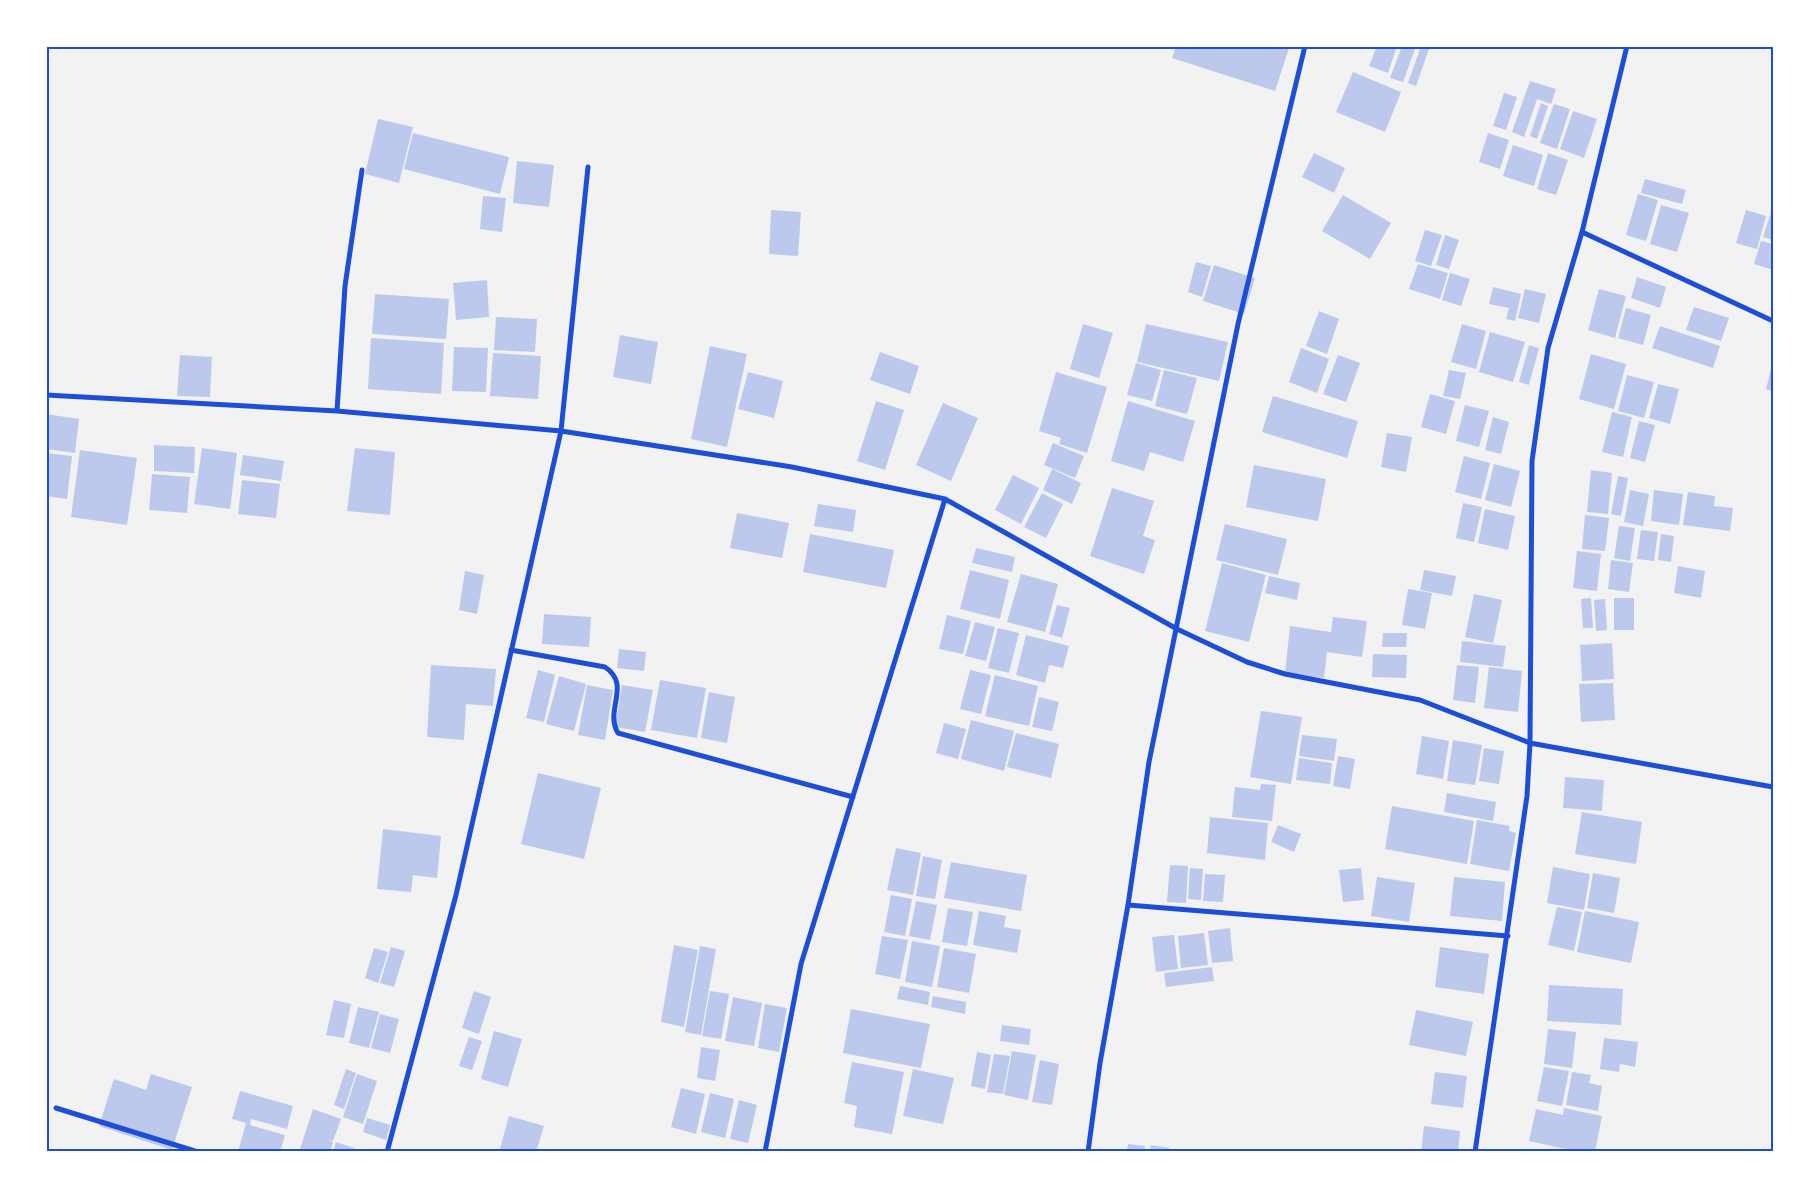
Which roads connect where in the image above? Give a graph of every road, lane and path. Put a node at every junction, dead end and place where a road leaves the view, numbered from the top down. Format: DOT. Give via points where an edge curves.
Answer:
graph roads {
  1 [pos="1305,46"];
  2 [pos="1626,46"];
  3 [pos="588,167"];
  4 [pos="362,170"];
  5 [pos="1582,232"];
  6 [pos="1773,321"];
  7 [pos="46,395"];
  8 [pos="337,411"];
  9 [pos="561,431"];
  10 [pos="946,499"];
  11 [pos="1177,629"];
  12 [pos="511,650"];
  13 [pos="1530,743"];
  14 [pos="1773,787"];
  15 [pos="853,797"];
  16 [pos="1128,905"];
  17 [pos="1508,936"];
  18 [pos="56,1108"];
  19 [pos="198,1152"];
  20 [pos="388,1152"];
  21 [pos="765,1152"];
  22 [pos="1088,1152"];
  23 [pos="1475,1152"];
  1 -- 11 [label="street" via="1238,324"];
  2 -- 5 [label="street"];
  3 -- 9 [label="street"];
  4 -- 8 [label="street" via="345,286"];
  5 -- 6 [label="street"];
  5 -- 13 [label="street" via="1548,348 1532,462"];
  7 -- 8 [label="street"];
  8 -- 9 [label="street"];
  9 -- 10 [label="street" via="792,467"];
  9 -- 12 [label="street"];
  10 -- 11 [label="street"];
  10 -- 15 [label="street"];
  11 -- 13 [label="street" via="1247,662 1285,674 1420,700"];
  11 -- 16 [label="street" via="1149,762"];
  12 -- 15 [label="street" via="605,667 611,671 618,685 614,721 618,733"];
  12 -- 20 [label="street" via="456,895"];
  13 -- 14 [label="street"];
  13 -- 17 [label="street" via="1527,796"];
  15 -- 21 [label="street" via="801,964"];
  16 -- 17 [label="street"];
  16 -- 22 [label="street" via="1100,1062"];
  17 -- 23 [label="street"];
  18 -- 19 [label="street"];
}
